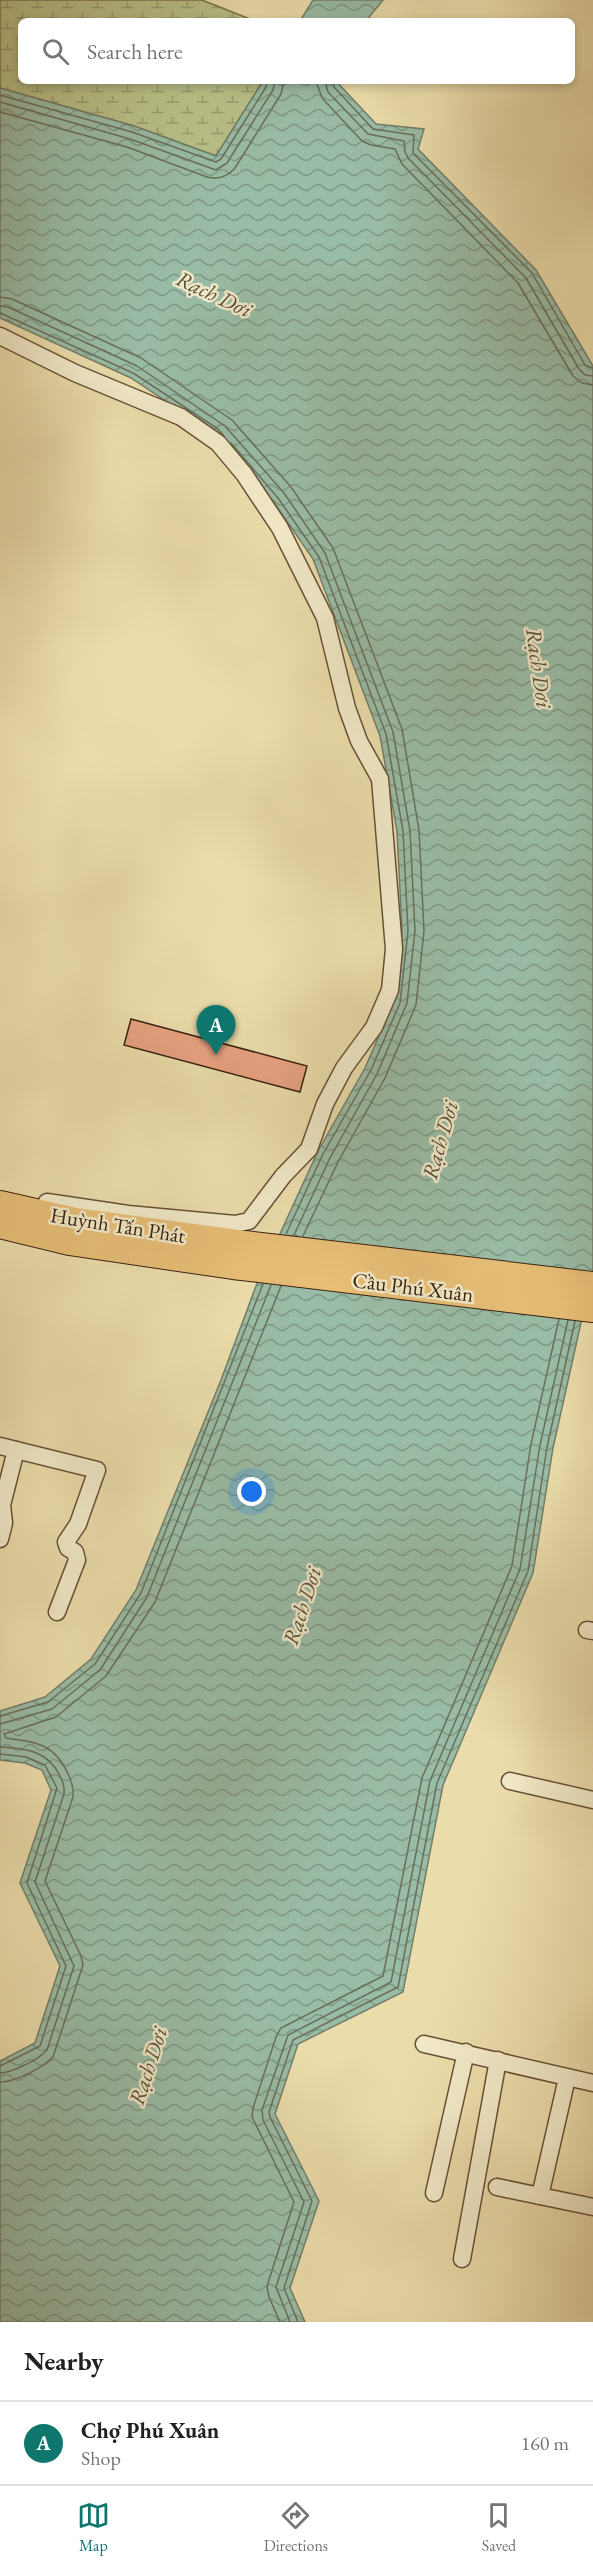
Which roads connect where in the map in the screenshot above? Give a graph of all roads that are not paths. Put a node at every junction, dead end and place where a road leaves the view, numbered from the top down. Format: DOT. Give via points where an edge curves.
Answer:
graph roads {
  1 [pos="0,336"];
  2 [pos="0,1204"];
  3 [pos="0,1225"];
  4 [pos="235,1254"];
  5 [pos="593,1285"];
  6 [pos="593,1309"];
  7 [pos="8,1448"];
  8 [pos="0,1539"];
  9 [pos="57,1612"];
  10 [pos="510,1781"];
  11 [pos="593,1800"];
  12 [pos="424,2044"];
  13 [pos="466,2052"];
  14 [pos="498,2060"];
  15 [pos="567,2078"];
  16 [pos="593,2083"];
  17 [pos="497,2187"];
  18 [pos="435,2193"];
  19 [pos="540,2196"];
  20 [pos="593,2207"];
  21 [pos="462,2259"];
  1 -- 2 [label="street" via="75,373 181,417 218,442 280,528 325,618 347,708 359,741 380,779 394,949 390,990 374,1027 344,1068 325,1104 309,1149 249,1221 235,1224 128,1215 6,1194"];
  2 -- 4 [label="main road, Huỳnh Tấn Phát"];
  3 -- 4 [label="main road, Huỳnh Tấn Phát" via="69,1242"];
  4 -- 5 [label="main road, Cầu Phú Xuân"];
  4 -- 6 [label="main road, Cầu Phú Xuân"];
  7 -- 8 [label="street"];
  7 -- 9 [label="street" via="97,1470 78,1524 66,1542 77,1560"];
  10 -- 11 [label="street"];
  12 -- 13 [label="street"];
  13 -- 14 [label="street"];
  13 -- 18 [label="street"];
  14 -- 15 [label="street"];
  14 -- 21 [label="street"];
  15 -- 16 [label="street"];
  15 -- 19 [label="street"];
  17 -- 19 [label="street"];
  19 -- 20 [label="street"];
}
